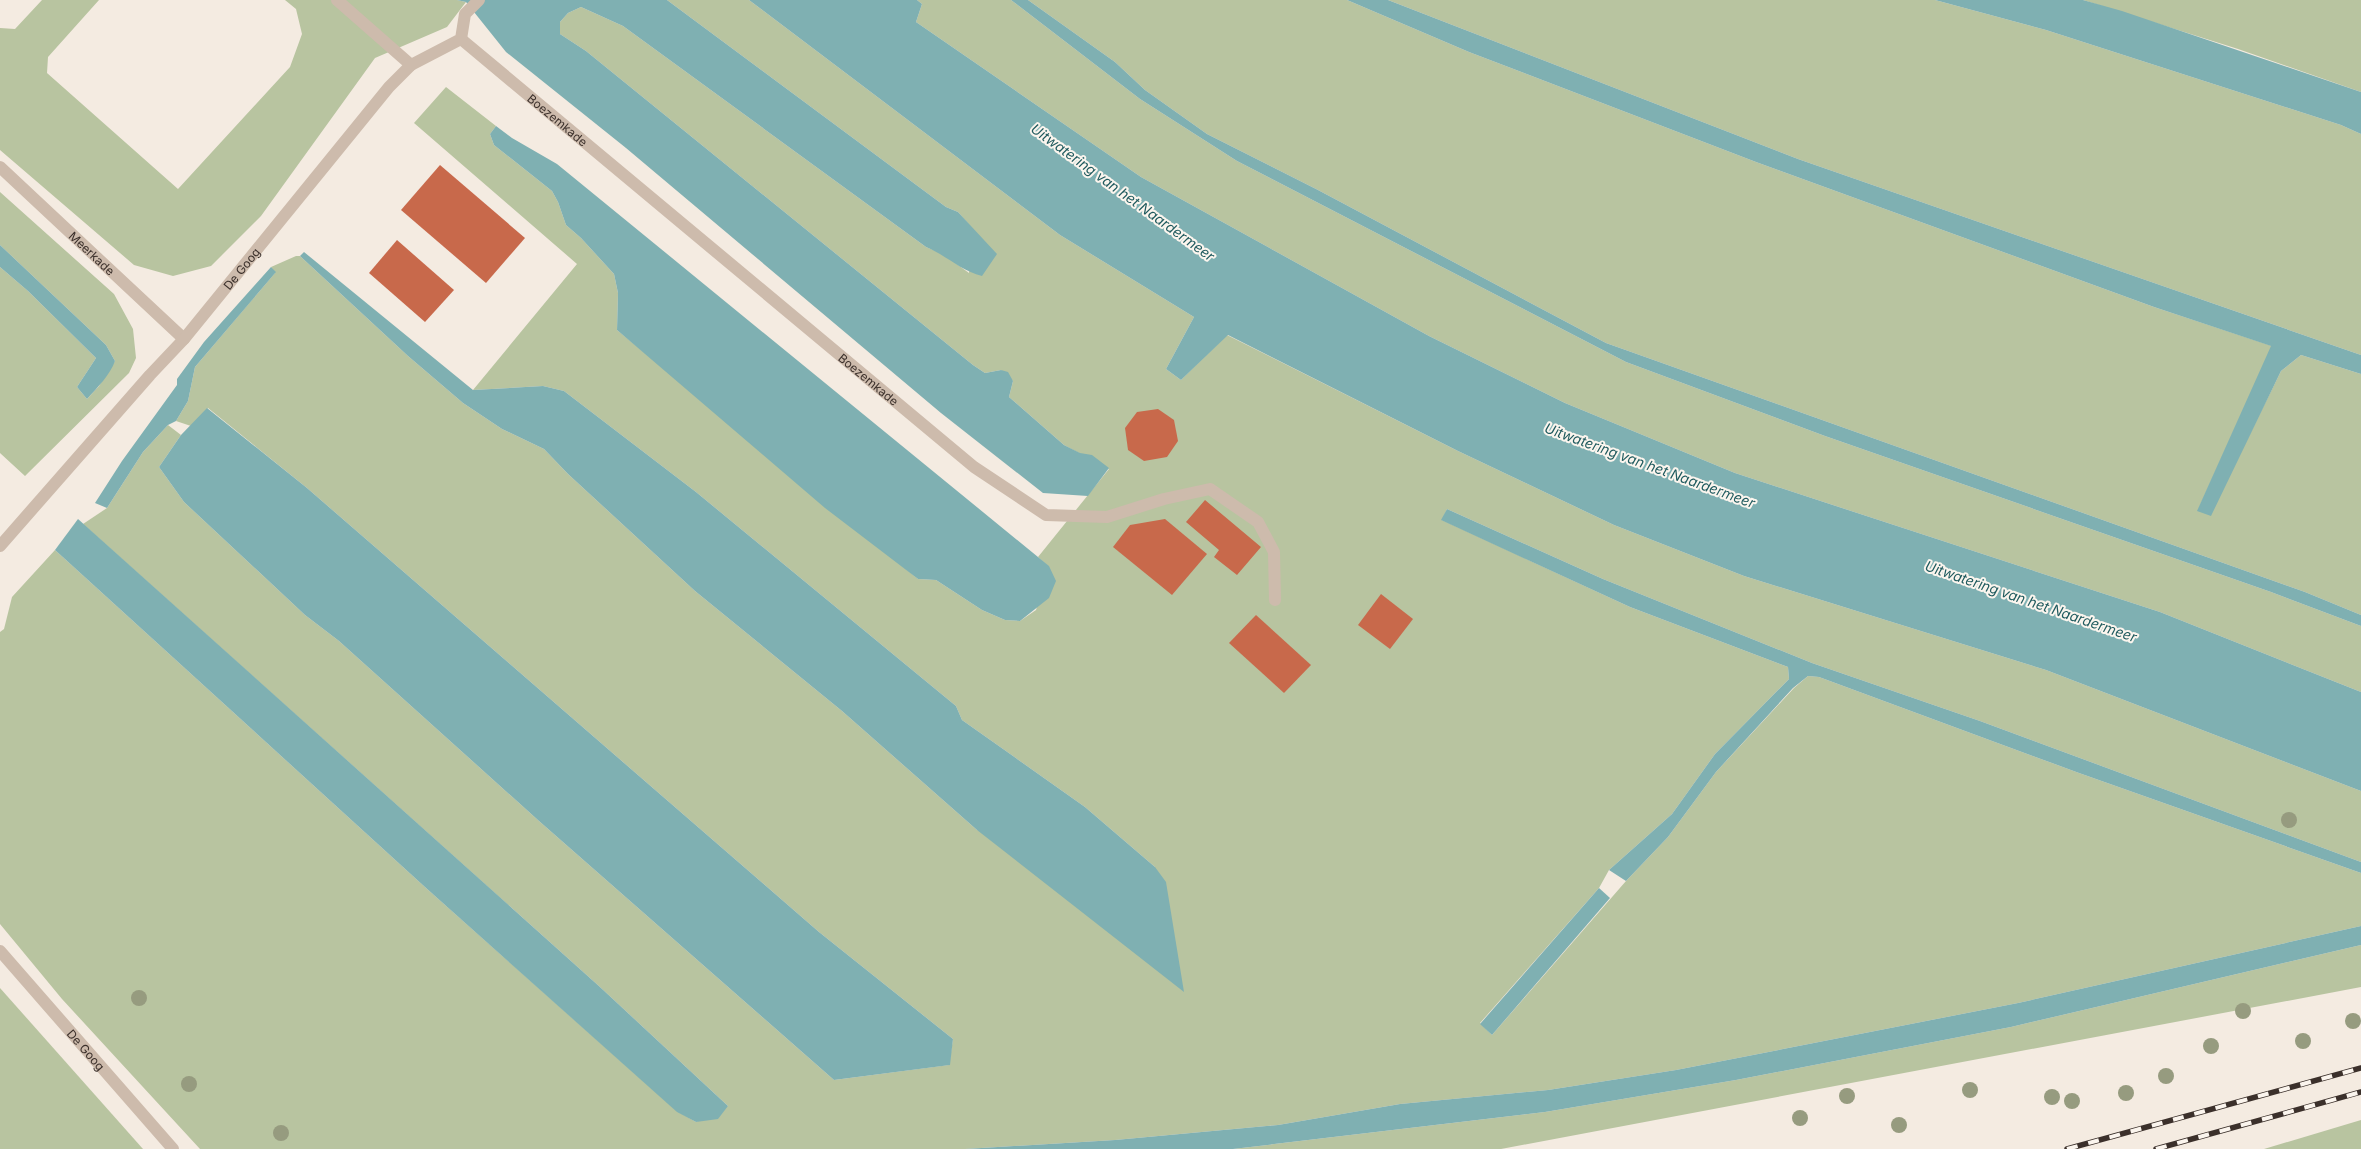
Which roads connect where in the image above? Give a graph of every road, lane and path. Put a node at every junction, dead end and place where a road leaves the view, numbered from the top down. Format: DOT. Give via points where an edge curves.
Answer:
graph roads {
  1 [pos="337,0"];
  2 [pos="479,0"];
  3 [pos="461,39"];
  4 [pos="411,65"];
  5 [pos="0,167"];
  6 [pos="184,339"];
  7 [pos="0,546"];
  8 [pos="1275,600"];
  9 [pos="0,951"];
  10 [pos="174,1149"];
  1 -- 4 [label="street"];
  2 -- 3 [label="street" via="465,14"];
  3 -- 4 [label="street, De Goog"];
  3 -- 8 [label="street, Boezemkade" via="974,467 1046,515 1107,517 1164,498 1210,488 1258,522 1274,552"];
  4 -- 6 [label="street, De Goog" via="389,87"];
  5 -- 6 [label="street, Meerkade"];
  6 -- 7 [label="street, De Goog"];
  9 -- 10 [label="street, De Goog"];
}
